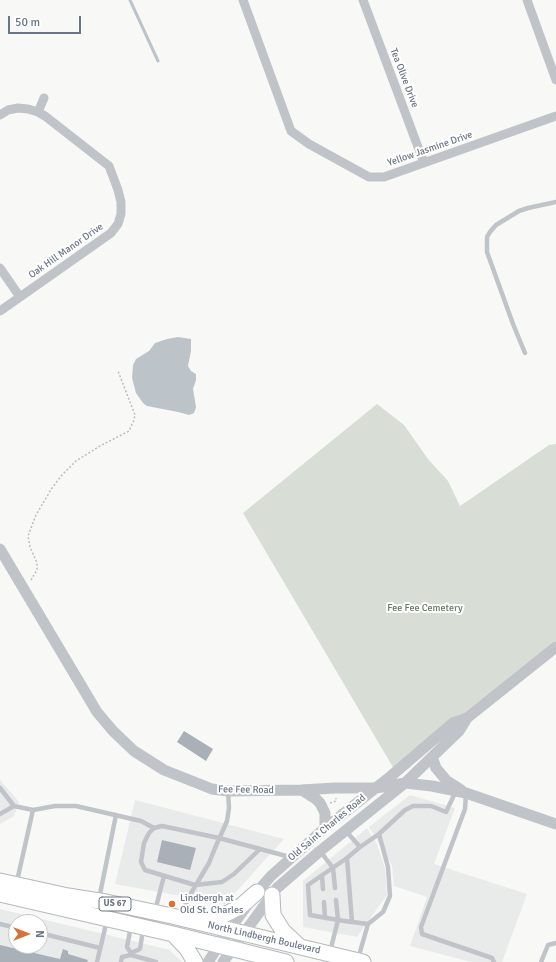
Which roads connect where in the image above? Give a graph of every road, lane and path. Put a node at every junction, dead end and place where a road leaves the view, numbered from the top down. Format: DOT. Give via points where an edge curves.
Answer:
graph roads {
  1 [pos="243,0"];
  2 [pos="363,0"];
  3 [pos="527,0"];
  4 [pos="556,80"];
  5 [pos="44,98"];
  6 [pos="38,112"];
  7 [pos="0,115"];
  8 [pos="556,116"];
  9 [pos="424,163"];
  10 [pos="556,202"];
  11 [pos="0,268"];
  12 [pos="20,297"];
  13 [pos="0,312"];
  14 [pos="526,353"];
  15 [pos="118,371"];
  16 [pos="0,549"];
  17 [pos="23,588"];
  18 [pos="556,647"];
  19 [pos="467,718"];
  20 [pos="432,757"];
  21 [pos="405,783"];
  22 [pos="0,788"];
  23 [pos="376,788"];
  24 [pos="301,790"];
  25 [pos="228,791"];
  26 [pos="461,792"];
  27 [pos="335,796"];
  28 [pos="327,804"];
  29 [pos="14,806"];
  30 [pos="33,810"];
  31 [pos="0,814"];
  32 [pos="116,815"];
  33 [pos="556,824"];
  34 [pos="154,828"];
  35 [pos="326,828"];
  36 [pos="346,831"];
  37 [pos="378,834"];
  38 [pos="219,838"];
  39 [pos="312,840"];
  40 [pos="360,847"];
  41 [pos="260,849"];
  42 [pos="320,852"];
  43 [pos="292,857"];
  44 [pos="347,858"];
  45 [pos="333,868"];
  46 [pos="164,876"];
  47 [pos="322,876"];
  48 [pos="0,881"];
  49 [pos="16,885"];
  50 [pos="195,886"];
  51 [pos="335,888"];
  52 [pos="323,889"];
  53 [pos="257,892"];
  54 [pos="0,894"];
  55 [pos="272,895"];
  56 [pos="336,900"];
  57 [pos="98,901"];
  58 [pos="324,902"];
  59 [pos="155,912"];
  60 [pos="182,918"];
  61 [pos="326,918"];
  62 [pos="107,919"];
  63 [pos="338,920"];
  64 [pos="199,922"];
  65 [pos="352,922"];
  66 [pos="368,924"];
  67 [pos="138,926"];
  68 [pos="236,931"];
  69 [pos="173,934"];
  70 [pos="48,935"];
  71 [pos="556,943"];
  72 [pos="226,947"];
  73 [pos="300,947"];
  74 [pos="100,948"];
  75 [pos="131,954"];
  76 [pos="330,954"];
  77 [pos="360,961"];
  78 [pos="97,962"];
  79 [pos="121,962"];
  80 [pos="156,962"];
  81 [pos="195,962"];
  82 [pos="208,962"];
  83 [pos="223,962"];
  84 [pos="286,962"];
  85 [pos="494,962"];
  86 [pos="541,962"];
  1 -- 9 [label="street, Yellow Jasmine Drive" via="291,131 309,144 369,177 384,177"];
  2 -- 9 [label="street, Tea Olive Drive"];
  3 -- 4 [label="street"];
  5 -- 6 [label="street"];
  6 -- 7 [label="street, Oak Hill Manor Drive" via="18,108"];
  6 -- 12 [label="street, Oak Hill Manor Drive" via="109,166 119,196 121,214 118,224 111,233"];
  8 -- 9 [label="street, Yellow Jasmine Drive"];
  10 -- 14 [label="lane" via="519,211 496,225 487,237 487,252"];
  11 -- 12 [label="street"];
  12 -- 13 [label="street, Oak Hill Manor Drive"];
  15 -- 17 [label="path" via="135,415 134,420 128,431 76,461 52,488 36,515 28,536 37,570"];
  16 -- 17 [label="street, Fee Fee Road"];
  17 -- 25 [label="street, Fee Fee Road" via="86,696 113,731 134,751 164,770 212,789"];
  18 -- 19 [label="street, Old Saint Charles Road"];
  19 -- 20 [label="street, Old Saint Charles Road" via="459,731"];
  19 -- 23 [label="street, Old Saint Charles Road" via="453,723"];
  20 -- 21 [label="street, Old Saint Charles Road"];
  20 -- 26 [label="street" via="436,768"];
  21 -- 23 [label="street, Fee Fee Road"];
  21 -- 26 [label="street, Fee Fee Road"];
  21 -- 36 [label="street, Old Saint Charles Road"];
  22 -- 29 [label="lane"];
  23 -- 24 [label="street, Fee Fee Road"];
  23 -- 35 [label="street, Old Saint Charles Road"];
  24 -- 25 [label="street, Fee Fee Road"];
  24 -- 35 [label="street" via="320,803 325,813"];
  25 -- 38 [label="lane" via="227,821"];
  26 -- 33 [label="street, Fee Fee Road"];
  26 -- 37 [label="lane" via="446,812 431,806 413,806"];
  26 -- 85 [label="lane" via="465,809 421,927 422,934 492,958"];
  27 -- 28 [label="path" via="336,801"];
  29 -- 30 [label="lane"];
  29 -- 31 [label="lane"];
  30 -- 32 [label="lane" via="76,806"];
  30 -- 49 [label="lane"];
  32 -- 34 [label="lane" via="141,821"];
  32 -- 57 [label="lane"];
  34 -- 38 [label="lane" via="162,826"];
  34 -- 46 [label="lane" via="144,843 141,862 145,870"];
  35 -- 39 [label="street, Old Saint Charles Road"];
  36 -- 40 [label="lane"];
  36 -- 42 [label="street, Old Saint Charles Road"];
  37 -- 40 [label="lane"];
  37 -- 66 [label="lane" via="388,867 390,896 383,912"];
  38 -- 41 [label="lane"];
  38 -- 50 [label="lane" via="209,863"];
  39 -- 42 [label="street"];
  39 -- 43 [label="street, Old Saint Charles Road"];
  40 -- 44 [label="lane"];
  41 -- 43 [label="lane"];
  41 -- 50 [label="lane" via="222,882"];
  42 -- 45 [label="lane"];
  42 -- 55 [label="street, Old Saint Charles Road"];
  43 -- 53 [label="street, Old Saint Charles Road"];
  44 -- 45 [label="lane"];
  44 -- 65 [label="lane"];
  45 -- 47 [label="lane"];
  45 -- 51 [label="lane"];
  46 -- 50 [label="lane"];
  46 -- 59 [label="lane"];
  47 -- 52 [label="lane"];
  47 -- 61 [label="lane" via="308,885 310,915"];
  48 -- 49 [label="highway, North Lindbergh Boulevard / US 67"];
  49 -- 57 [label="highway, North Lindbergh Boulevard / US 67"];
  50 -- 60 [label="lane" via="187,900"];
  53 -- 64 [label="highway" via="230,912"];
  53 -- 68 [label="street, Old Saint Charles Road"];
  54 -- 62 [label="highway, North Lindbergh Boulevard / US 67"];
  55 -- 68 [label="street, Old Saint Charles Road"];
  55 -- 73 [label="highway" via="273,916 283,931"];
  56 -- 63 [label="lane"];
  57 -- 59 [label="highway, North Lindbergh Boulevard / US 67"];
  58 -- 61 [label="lane"];
  59 -- 60 [label="highway, North Lindbergh Boulevard / US 67"];
  60 -- 64 [label="highway, North Lindbergh Boulevard / US 67"];
  61 -- 63 [label="lane"];
  62 -- 67 [label="highway, North Lindbergh Boulevard / US 67"];
  62 -- 74 [label="lane"];
  63 -- 65 [label="lane"];
  63 -- 76 [label="lane"];
  64 -- 68 [label="highway, North Lindbergh Boulevard / US 67"];
  65 -- 66 [label="lane"];
  66 -- 77 [label="lane"];
  67 -- 69 [label="highway, North Lindbergh Boulevard / US 67"];
  67 -- 75 [label="lane" via="127,947"];
  67 -- 75 [label="lane" via="140,949"];
  68 -- 72 [label="street, Old Saint Charles Road"];
  68 -- 73 [label="highway, North Lindbergh Boulevard / US 67"];
  69 -- 72 [label="highway, North Lindbergh Boulevard / US 67"];
  69 -- 81 [label="highway"];
  70 -- 74 [label="lane"];
  71 -- 86 [label="lane" via="548,945"];
  72 -- 82 [label="street, Old Saint Charles Road"];
  72 -- 83 [label="street, Old Saint Charles Road"];
  72 -- 84 [label="highway, North Lindbergh Boulevard / US 67"];
  73 -- 76 [label="highway, North Lindbergh Boulevard / US 67"];
  74 -- 78 [label="lane"];
  75 -- 79 [label="lane" via="122,957"];
  75 -- 80 [label="lane"];
  76 -- 77 [label="highway, North Lindbergh Boulevard / US 67"];
}
